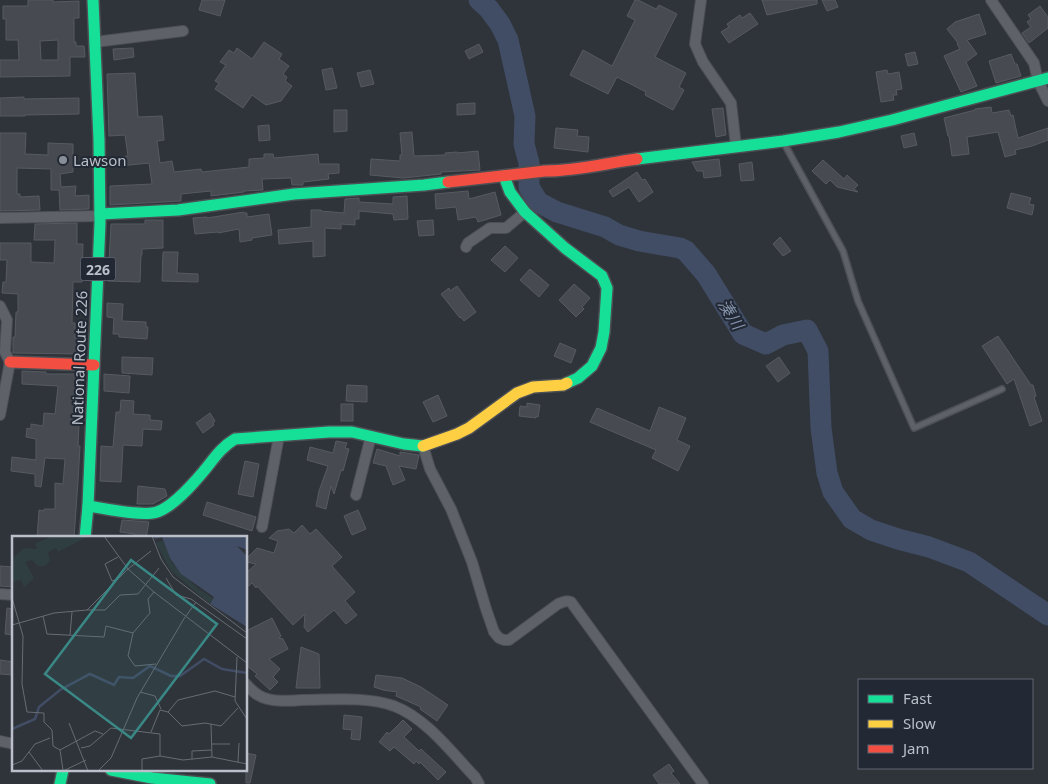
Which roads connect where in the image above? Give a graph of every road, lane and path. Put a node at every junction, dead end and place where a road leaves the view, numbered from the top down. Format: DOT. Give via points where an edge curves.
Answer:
graph roads {
  1 [pos="93,0"];
  2 [pos="701,0"];
  3 [pos="991,0"];
  4 [pos="183,31"];
  5 [pos="95,42"];
  6 [pos="1043,80"];
  7 [pos="1048,101"];
  8 [pos="782,141"];
  9 [pos="736,146"];
  10 [pos="509,175"];
  11 [pos="525,212"];
  12 [pos="100,215"];
  13 [pos="0,218"];
  14 [pos="466,247"];
  15 [pos="0,306"];
  16 [pos="10,362"];
  17 [pos="94,365"];
  18 [pos="1002,389"];
  19 [pos="0,415"];
  20 [pos="279,436"];
  21 [pos="371,436"];
  22 [pos="423,446"];
  23 [pos="356,494"];
  24 [pos="88,506"];
  25 [pos="262,527"];
  26 [pos="85,536"];
  27 [pos="248,687"];
  28 [pos="122,772"];
  29 [pos="190,783"];
  30 [pos="210,784"];
  31 [pos="479,784"];
  32 [pos="703,784"];
  1 -- 5 [label="main road, National Route 226 / 226"];
  2 -- 9 [label="street" via="695,44 703,62 731,103"];
  3 -- 6 [label="street"];
  4 -- 5 [label="street"];
  5 -- 12 [label="main road, National Route 226 / 226"];
  6 -- 7 [label="street"];
  6 -- 8 [label="main road" via="892,120"];
  8 -- 9 [label="main road"];
  8 -- 18 [label="lane" via="843,251 858,301 914,428"];
  9 -- 10 [label="main road" via="562,171"];
  10 -- 11 [label="main road" via="510,192"];
  10 -- 12 [label="main road" via="294,194 178,210"];
  11 -- 14 [label="street" via="506,228 490,228"];
  11 -- 22 [label="main road" via="602,276 607,288 601,348 592,366 578,378 563,385 533,387 517,392 469,428"];
  12 -- 13 [label="street"];
  12 -- 17 [label="main road, National Route 226 / 226"];
  15 -- 16 [label="street" via="7,320 5,352"];
  16 -- 17 [label="main road"];
  16 -- 19 [label="street"];
  17 -- 24 [label="main road, National Route 226 / 226"];
  20 -- 21 [label="main road" via="352,432"];
  20 -- 24 [label="main road" via="228,442 190,486 156,513"];
  20 -- 25 [label="street"];
  21 -- 22 [label="main road"];
  21 -- 23 [label="street"];
  22 -- 32 [label="street" via="430,469 451,509 472,562 494,632 499,638 509,640 558,604 571,602"];
  24 -- 26 [label="main road, National Route 226 / 226"];
  27 -- 31 [label="street" via="258,696 268,699 347,699 395,706 431,730"];
  28 -- 29 [label="main road"];
  29 -- 30 [label="main road"];
}
